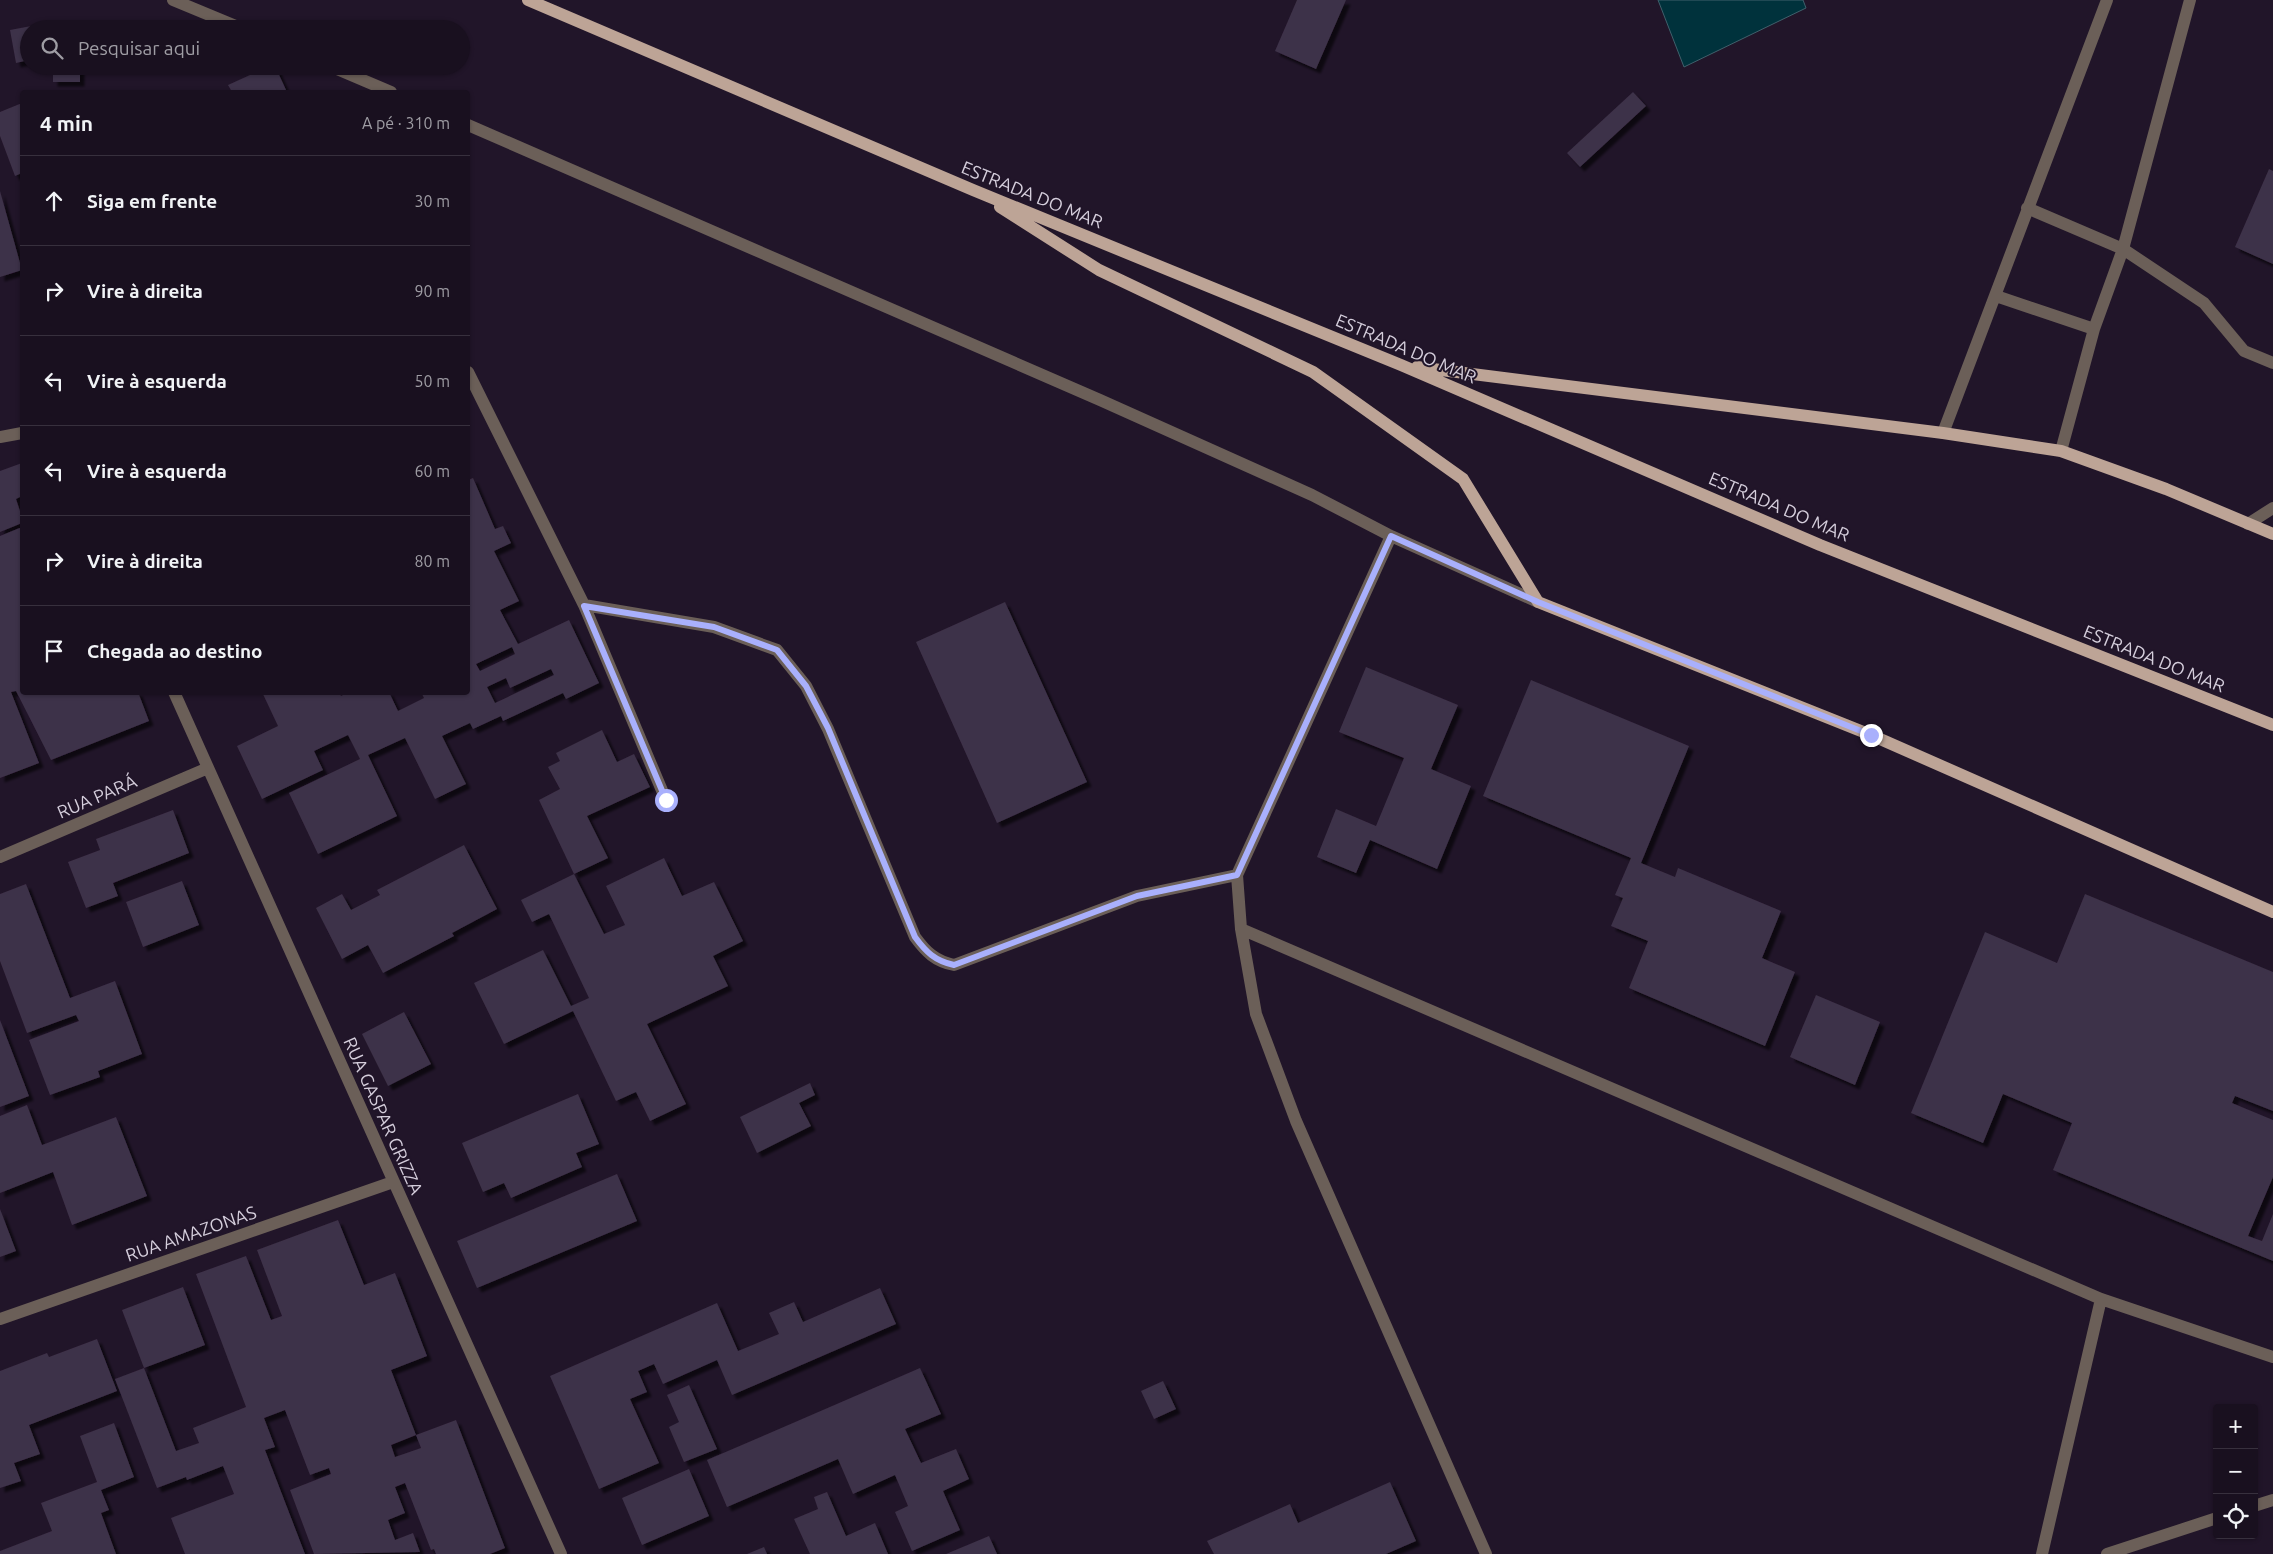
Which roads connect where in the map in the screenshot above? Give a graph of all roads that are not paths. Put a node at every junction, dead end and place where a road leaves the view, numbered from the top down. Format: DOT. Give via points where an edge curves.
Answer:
graph roads {
  1 [pos="173,0"];
  2 [pos="528,0"];
  3 [pos="2107,0"];
  4 [pos="2190,0"];
  5 [pos="221,20"];
  6 [pos="351,75"];
  7 [pos="386,90"];
  8 [pos="470,126"];
  9 [pos="974,190"];
  10 [pos="2027,208"];
  11 [pos="2123,249"];
  12 [pos="1996,296"];
  13 [pos="2094,329"];
  14 [pos="2273,362"];
  15 [pos="1401,365"];
  16 [pos="470,376"];
  17 [pos="20,432"];
  18 [pos="1943,432"];
  19 [pos="0,437"];
  20 [pos="2061,451"];
  21 [pos="2273,508"];
  22 [pos="2248,524"];
  23 [pos="2273,534"];
  24 [pos="1391,536"];
  25 [pos="1538,602"];
  26 [pos="584,606"];
  27 [pos="175,695"];
  28 [pos="2273,725"];
  29 [pos="208,768"];
  30 [pos="666,800"];
  31 [pos="0,857"];
  32 [pos="1237,875"];
  33 [pos="2273,912"];
  34 [pos="1241,929"];
  35 [pos="393,1182"];
  36 [pos="2101,1299"];
  37 [pos="0,1320"];
  38 [pos="2273,1357"];
  39 [pos="2273,1500"];
  40 [pos="2258,1505"];
  41 [pos="2213,1519"];
  42 [pos="561,1554"];
  43 [pos="1486,1554"];
  44 [pos="2042,1554"];
  45 [pos="2107,1554"];
  1 -- 5 [label="street"];
  2 -- 9 [label="main road, ESTRADA DO MAR"];
  3 -- 10 [label="street"];
  4 -- 11 [label="street"];
  6 -- 7 [label="street"];
  8 -- 24 [label="street" via="1100,400 1312,495"];
  9 -- 15 [label="main road, ESTRADA DO MAR"];
  9 -- 25 [label="main road" via="1100,270 1312,372 1463,479"];
  10 -- 11 [label="street"];
  10 -- 12 [label="street"];
  11 -- 13 [label="street"];
  11 -- 14 [label="street" via="2204,302 2244,351"];
  12 -- 13 [label="street"];
  12 -- 18 [label="street"];
  13 -- 20 [label="street"];
  15 -- 18 [label="main road"];
  15 -- 28 [label="main road, ESTRADA DO MAR" via="1820,545"];
  16 -- 26 [label="street"];
  17 -- 19 [label="street"];
  18 -- 20 [label="main road"];
  20 -- 22 [label="main road"];
  21 -- 22 [label="street"];
  22 -- 23 [label="main road"];
  24 -- 25 [label="street"];
  24 -- 32 [label="street"];
  25 -- 33 [label="main road" via="1871,735"];
  26 -- 30 [label="street"];
  26 -- 32 [label="street" via="714,627 777,650 806,686 828,728 915,937 927,954 941,962 954,965 1137,896"];
  27 -- 29 [label="street, RUA GASPAR GRIZZA"];
  29 -- 31 [label="street, RUA PARÁ"];
  29 -- 35 [label="street, RUA GASPAR GRIZZA"];
  32 -- 34 [label="street"];
  34 -- 36 [label="street"];
  34 -- 43 [label="street" via="1256,1014 1296,1121"];
  35 -- 37 [label="street, RUA AMAZONAS"];
  35 -- 42 [label="street, RUA GASPAR GRIZZA"];
  36 -- 38 [label="street"];
  36 -- 44 [label="street"];
  39 -- 40 [label="street"];
  41 -- 45 [label="street"];
}
